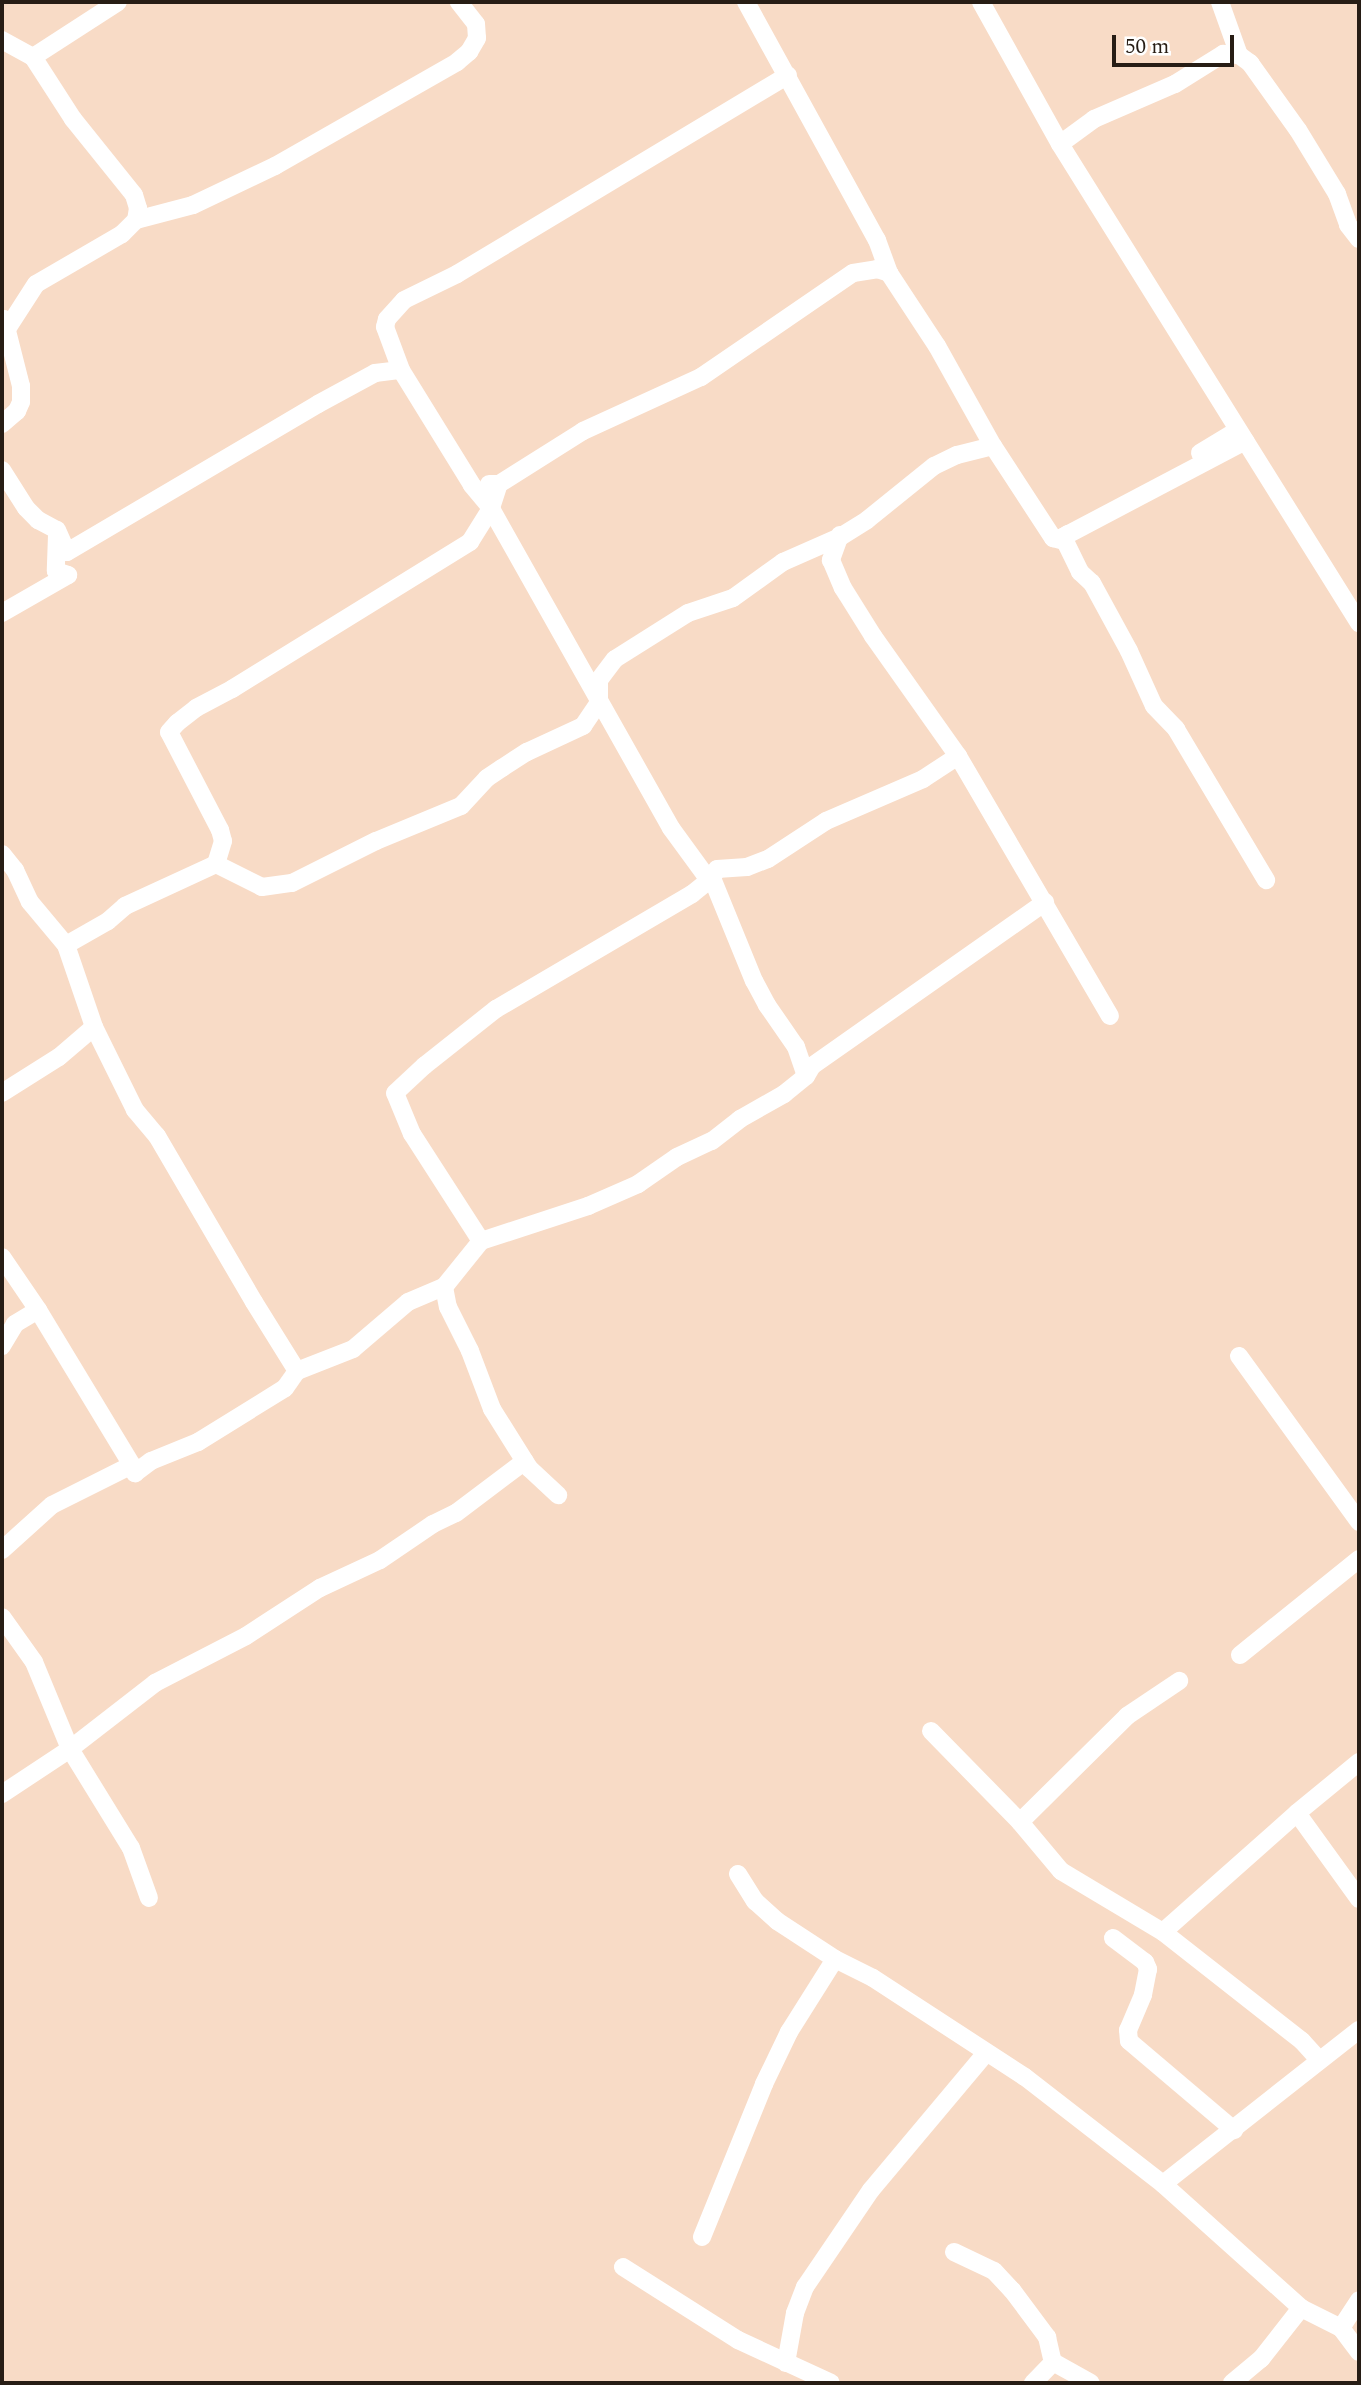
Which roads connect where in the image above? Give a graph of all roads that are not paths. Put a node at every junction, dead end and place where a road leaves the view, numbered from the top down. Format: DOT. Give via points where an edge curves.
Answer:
graph roads {
  1 [pos="118,2"];
  2 [pos="459,2"];
  3 [pos="746,2"];
  4 [pos="981,2"];
  5 [pos="1220,2"];
  6 [pos="2,40"];
  7 [pos="1239,55"];
  8 [pos="33,57"];
  9 [pos="788,75"];
  10 [pos="1060,144"];
  11 [pos="135,220"];
  12 [pos="1359,239"];
  13 [pos="889,273"];
  14 [pos="4,322"];
  15 [pos="401,370"];
  16 [pos="2,424"];
  17 [pos="1242,435"];
  18 [pos="993,446"];
  19 [pos="2,470"];
  20 [pos="499,484"];
  21 [pos="472,485"];
  22 [pos="491,508"];
  23 [pos="57,530"];
  24 [pos="840,535"];
  25 [pos="1063,537"];
  26 [pos="2,613"];
  27 [pos="1359,623"];
  28 [pos="599,702"];
  29 [pos="958,756"];
  30 [pos="2,854"];
  31 [pos="216,864"];
  32 [pos="710,875"];
  33 [pos="1266,880"];
  34 [pos="1045,902"];
  35 [pos="66,945"];
  36 [pos="1110,1016"];
  37 [pos="94,1027"];
  38 [pos="806,1076"];
  39 [pos="2,1093"];
  40 [pos="481,1241"];
  41 [pos="2,1256"];
  42 [pos="444,1287"];
  43 [pos="38,1310"];
  44 [pos="2,1346"];
  45 [pos="1239,1356"];
  46 [pos="297,1371"];
  47 [pos="525,1461"];
  48 [pos="132,1465"];
  49 [pos="558,1495"];
  50 [pos="1359,1522"];
  51 [pos="2,1550"];
  52 [pos="1359,1559"];
  53 [pos="2,1617"];
  54 [pos="1240,1655"];
  55 [pos="1179,1681"];
  56 [pos="930,1731"];
  57 [pos="70,1749"];
  58 [pos="1359,1762"];
  59 [pos="2,1794"];
  60 [pos="1297,1813"];
  61 [pos="1020,1822"];
  62 [pos="738,1874"];
  63 [pos="149,1898"];
  64 [pos="1359,1899"];
  65 [pos="1163,1932"];
  66 [pos="1113,1938"];
  67 [pos="835,1959"];
  68 [pos="1359,2030"];
  69 [pos="986,2053"];
  70 [pos="1320,2060"];
  71 [pos="1234,2130"];
  72 [pos="1163,2184"];
  73 [pos="702,2237"];
  74 [pos="954,2252"];
  75 [pos="623,2267"];
  76 [pos="1359,2300"];
  77 [pos="1301,2308"];
  78 [pos="1341,2328"];
  79 [pos="1359,2352"];
  80 [pos="1054,2362"];
  81 [pos="786,2363"];
  82 [pos="831,2383"];
  83 [pos="1033,2383"];
  84 [pos="1091,2383"];
  85 [pos="1232,2383"];
  1 -- 8 [label="street"];
  2 -- 11 [label="street" via="476,24 477,38 457,62 275,166 193,205"];
  3 -- 9 [label="street"];
  4 -- 10 [label="street"];
  5 -- 7 [label="street"];
  6 -- 8 [label="street"];
  7 -- 10 [label="street" via="1223,54 1175,84 1094,119"];
  7 -- 12 [label="street" via="1250,63 1298,130"];
  8 -- 11 [label="street" via="73,119 134,195"];
  9 -- 13 [label="street" via="877,240"];
  9 -- 15 [label="street" via="457,274 404,300 385,327"];
  10 -- 17 [label="street"];
  11 -- 14 [label="street" via="122,233 36,284"];
  13 -- 18 [label="street" via="937,346"];
  13 -- 20 [label="street" via="877,269 853,273 701,377 574,435"];
  14 -- 16 [label="street" via="21,402 18,411"];
  15 -- 21 [label="street"];
  15 -- 23 [label="street" via="375,373 318,404 80,547 67,552"];
  17 -- 25 [label="street"];
  17 -- 27 [label="street"];
  18 -- 24 [label="street" via="933,466 867,520"];
  18 -- 25 [label="street" via="1047,532 1064,541"];
  19 -- 23 [label="street" via="26,508"];
  20 -- 21 [label="street"];
  20 -- 22 [label="street"];
  21 -- 22 [label="street"];
  22 -- 28 [label="street"];
  22 -- 31 [label="street" via="470,542 196,708 169,732 220,830 223,841"];
  23 -- 26 [label="street" via="56,571 68,575"];
  24 -- 28 [label="street" via="768,570 733,598 688,613 615,659 599,680"];
  24 -- 29 [label="street" via="831,560 843,589"];
  25 -- 33 [label="street" via="1129,651 1154,706 1176,729"];
  28 -- 31 [label="street" via="583,726 502,768 461,806 292,883 262,887"];
  28 -- 32 [label="street" via="670,828"];
  29 -- 32 [label="street" via="923,779 826,821 768,859 747,867 717,869"];
  29 -- 34 [label="street"];
  30 -- 35 [label="street" via="30,902"];
  31 -- 35 [label="street" via="125,906"];
  32 -- 38 [label="street" via="754,981 796,1046"];
  32 -- 40 [label="street" via="638,928 496,1009 395,1093 412,1134"];
  34 -- 36 [label="street"];
  34 -- 38 [label="street" via="812,1066"];
  35 -- 37 [label="street"];
  37 -- 39 [label="street" via="59,1057"];
  37 -- 46 [label="street" via="135,1110 157,1136"];
  38 -- 40 [label="street" via="712,1142 677,1157 638,1184 588,1206"];
  40 -- 42 [label="street"];
  41 -- 43 [label="street"];
  42 -- 46 [label="street" via="408,1302 353,1349"];
  42 -- 47 [label="street" via="487,1400"];
  43 -- 44 [label="street" via="15,1324"];
  43 -- 48 [label="street"];
  45 -- 50 [label="street"];
  46 -- 48 [label="street" via="285,1388 214,1433 135,1473"];
  47 -- 49 [label="street"];
  47 -- 57 [label="street" via="456,1513 380,1560 320,1588 247,1636 155,1683"];
  48 -- 51 [label="street" via="52,1505"];
  52 -- 54 [label="street"];
  53 -- 57 [label="street" via="34,1662"];
  55 -- 61 [label="street" via="1127,1716"];
  56 -- 61 [label="street"];
  57 -- 59 [label="street"];
  57 -- 63 [label="street" via="131,1848"];
  58 -- 60 [label="street"];
  60 -- 64 [label="street"];
  60 -- 65 [label="street"];
  61 -- 65 [label="street" via="1060,1871"];
  62 -- 67 [label="street" via="755,1901 777,1921"];
  65 -- 70 [label="street"];
  66 -- 71 [label="street" via="1145,1962 1147,1969 1143,1995 1128,2029 1129,2041"];
  67 -- 69 [label="street" via="873,1978"];
  67 -- 73 [label="street" via="789,2032 764,2084"];
  68 -- 70 [label="street"];
  69 -- 72 [label="street" via="1026,2077"];
  69 -- 81 [label="street" via="871,2190 805,2287"];
  70 -- 71 [label="street"];
  71 -- 72 [label="street"];
  72 -- 77 [label="street"];
  74 -- 80 [label="street" via="994,2270 1047,2337"];
  75 -- 81 [label="street" via="738,2340"];
  76 -- 78 [label="street"];
  77 -- 78 [label="street"];
  77 -- 85 [label="street" via="1261,2359"];
  78 -- 79 [label="street"];
  80 -- 83 [label="street"];
  80 -- 84 [label="street"];
  81 -- 82 [label="street"];
}
